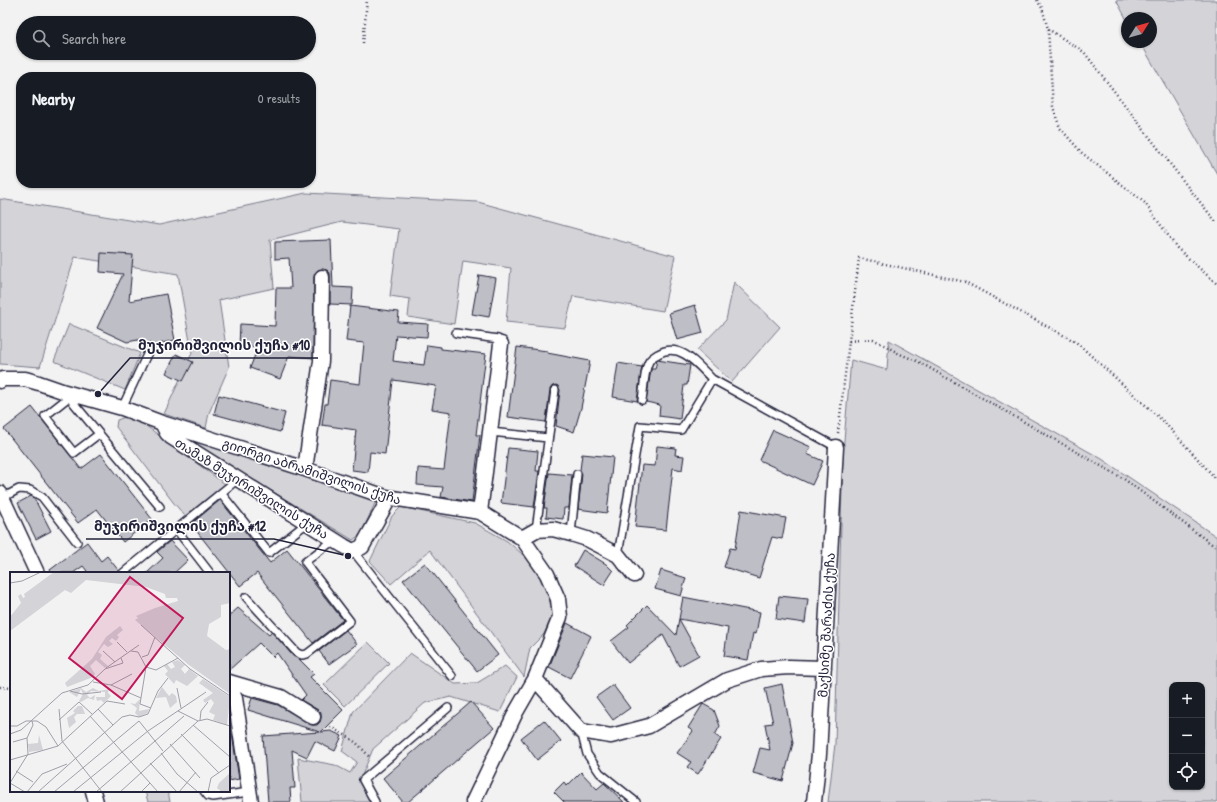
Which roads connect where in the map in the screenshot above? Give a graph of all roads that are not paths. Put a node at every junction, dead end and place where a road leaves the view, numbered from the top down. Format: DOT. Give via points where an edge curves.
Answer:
graph roads {
  1 [pos="322,277"];
  2 [pos="456,333"];
  3 [pos="501,344"];
  4 [pos="150,348"];
  5 [pos="712,379"];
  6 [pos="0,381"];
  7 [pos="555,390"];
  8 [pos="67,395"];
  9 [pos="642,400"];
  10 [pos="122,408"];
  11 [pos="162,423"];
  12 [pos="490,432"];
  13 [pos="99,434"];
  14 [pos="548,438"];
  15 [pos="836,447"];
  16 [pos="305,469"];
  17 [pos="577,474"];
  18 [pos="238,479"];
  19 [pos="221,493"];
  20 [pos="1,496"];
  21 [pos="386,497"];
  22 [pos="160,507"];
  23 [pos="480,512"];
  24 [pos="307,523"];
  25 [pos="176,530"];
  26 [pos="536,530"];
  27 [pos="571,534"];
  28 [pos="522,538"];
  29 [pos="334,540"];
  30 [pos="77,542"];
  31 [pos="352,551"];
  32 [pos="618,555"];
  33 [pos="37,572"];
  34 [pos="124,572"];
  35 [pos="209,572"];
  36 [pos="634,575"];
  37 [pos="246,597"];
  38 [pos="824,668"];
  39 [pos="452,676"];
  40 [pos="535,679"];
  41 [pos="230,682"];
  42 [pos="230,690"];
  43 [pos="448,708"];
  44 [pos="313,717"];
  45 [pos="581,731"];
  46 [pos="93,792"];
  47 [pos="205,792"];
  48 [pos="250,797"];
  49 [pos="96,802"];
  50 [pos="375,802"];
  51 [pos="472,802"];
  52 [pos="636,802"];
  53 [pos="814,802"];
  1 -- 16 [label="street" via="321,361"];
  2 -- 3 [label="lane" via="498,339"];
  3 -- 12 [label="street"];
  4 -- 10 [label="lane"];
  5 -- 9 [label="lane" via="691,358 677,351 662,352 650,359"];
  5 -- 15 [label="lane"];
  5 -- 32 [label="lane" via="681,430 640,426"];
  6 -- 8 [label="street" via="25,379 39,382"];
  7 -- 14 [label="lane"];
  8 -- 10 [label="street"];
  8 -- 13 [label="lane"];
  8 -- 13 [label="lane" via="45,416 74,454"];
  10 -- 11 [label="street"];
  11 -- 16 [label="street, გიორგი აბრამიშვილის ქუჩა"];
  11 -- 18 [label="street, თამაზ მუჯირიშვილის ქუჩა" via="171,437"];
  12 -- 14 [label="lane"];
  12 -- 23 [label="street"];
  13 -- 22 [label="lane"];
  14 -- 26 [label="lane"];
  15 -- 38 [label="street, მაქსიმე შარაძის ქუჩა"];
  16 -- 21 [label="street, გიორგი აბრამიშვილის ქუჩა"];
  17 -- 27 [label="lane"];
  18 -- 19 [label="lane"];
  18 -- 24 [label="street, თამაზ მუჯირიშვილის ქუჩა"];
  19 -- 24 [label="lane" via="269,553"];
  19 -- 25 [label="lane"];
  20 -- 30 [label="lane" via="19,489 30,490 42,497"];
  20 -- 33 [label="street"];
  21 -- 23 [label="street, გიორგი აბრამიშვილის ქუჩა"];
  21 -- 31 [label="street" via="386,504 367,540 362,547"];
  23 -- 28 [label="street, გიორგი აბრამიშვილის ქუჩა"];
  24 -- 29 [label="street, თამაზ მუჯირიშვილის ქუჩა"];
  25 -- 34 [label="lane"];
  25 -- 35 [label="lane"];
  26 -- 27 [label="street" via="553,529"];
  26 -- 28 [label="street"];
  27 -- 32 [label="street"];
  28 -- 40 [label="street" via="547,574 558,599 560,617"];
  29 -- 31 [label="street, თამაზ მუჯირიშვილის ქუჩა"];
  29 -- 37 [label="lane" via="305,562 350,621 307,654 298,653"];
  31 -- 39 [label="lane"];
  32 -- 36 [label="street"];
  38 -- 45 [label="street" via="761,669 727,680 649,726 611,736"];
  38 -- 53 [label="street, მაქსიმე შარაძის ქუჩა"];
  40 -- 45 [label="street"];
  40 -- 51 [label="street"];
  41 -- 44 [label="street" via="281,696"];
  42 -- 48 [label="street" via="235,698"];
  43 -- 50 [label="lane" via="364,780"];
  45 -- 52 [label="lane" via="587,754 600,773"];
  46 -- 49 [label="street"];
  47 -- 48 [label="lane" via="213,797"];
}
